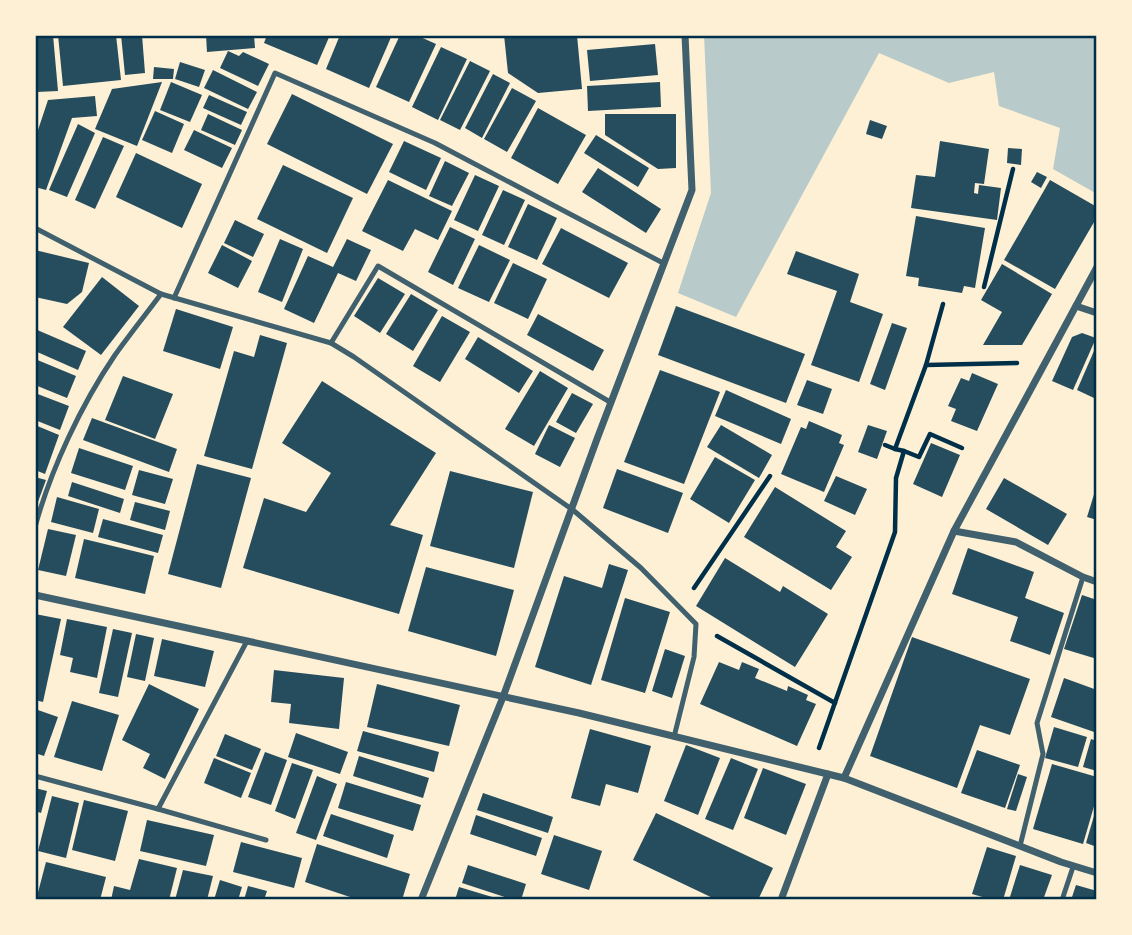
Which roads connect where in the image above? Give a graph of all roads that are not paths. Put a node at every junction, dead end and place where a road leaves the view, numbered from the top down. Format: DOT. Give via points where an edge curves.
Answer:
graph roads {
  1 [pos="685,35"];
  2 [pos="35,228"];
  3 [pos="663,263"];
  4 [pos="1097,267"];
  5 [pos="161,294"];
  6 [pos="174,298"];
  7 [pos="1076,306"];
  8 [pos="1097,313"];
  9 [pos="331,343"];
  10 [pos="610,402"];
  11 [pos="573,510"];
  12 [pos="35,527"];
  13 [pos="954,531"];
  14 [pos="1083,577"];
  15 [pos="1097,582"];
  16 [pos="35,595"];
  17 [pos="247,641"];
  18 [pos="503,697"];
  19 [pos="674,737"];
  20 [pos="828,774"];
  21 [pos="35,776"];
  22 [pos="844,778"];
  23 [pos="158,809"];
  24 [pos="266,840"];
  25 [pos="1020,846"];
  26 [pos="1073,867"];
  27 [pos="1097,873"];
  28 [pos="421,900"];
  29 [pos="781,900"];
  30 [pos="1062,900"];
  1 -- 3 [label="street" via="692,190"];
  2 -- 5 [label="lane"];
  3 -- 6 [label="lane" via="435,143 275,74"];
  3 -- 10 [label="street"];
  4 -- 7 [label="street"];
  5 -- 6 [label="lane"];
  5 -- 12 [label="lane" via="114,356 83,412 56,465"];
  6 -- 9 [label="lane"];
  7 -- 8 [label="street"];
  7 -- 13 [label="street"];
  9 -- 10 [label="lane" via="378,266"];
  9 -- 11 [label="lane"];
  10 -- 11 [label="street"];
  11 -- 18 [label="street"];
  11 -- 19 [label="lane" via="641,568 696,624 694,657"];
  13 -- 14 [label="street" via="1016,542"];
  13 -- 22 [label="street"];
  14 -- 15 [label="street"];
  14 -- 25 [label="lane" via="1037,723 1043,754"];
  16 -- 17 [label="street"];
  17 -- 18 [label="street"];
  17 -- 23 [label="lane"];
  18 -- 19 [label="street"];
  18 -- 28 [label="street"];
  19 -- 20 [label="street"];
  20 -- 22 [label="street"];
  20 -- 29 [label="street"];
  21 -- 23 [label="lane"];
  22 -- 25 [label="street"];
  23 -- 24 [label="lane"];
  25 -- 26 [label="street"];
  26 -- 27 [label="street"];
  26 -- 30 [label="lane"];
}
